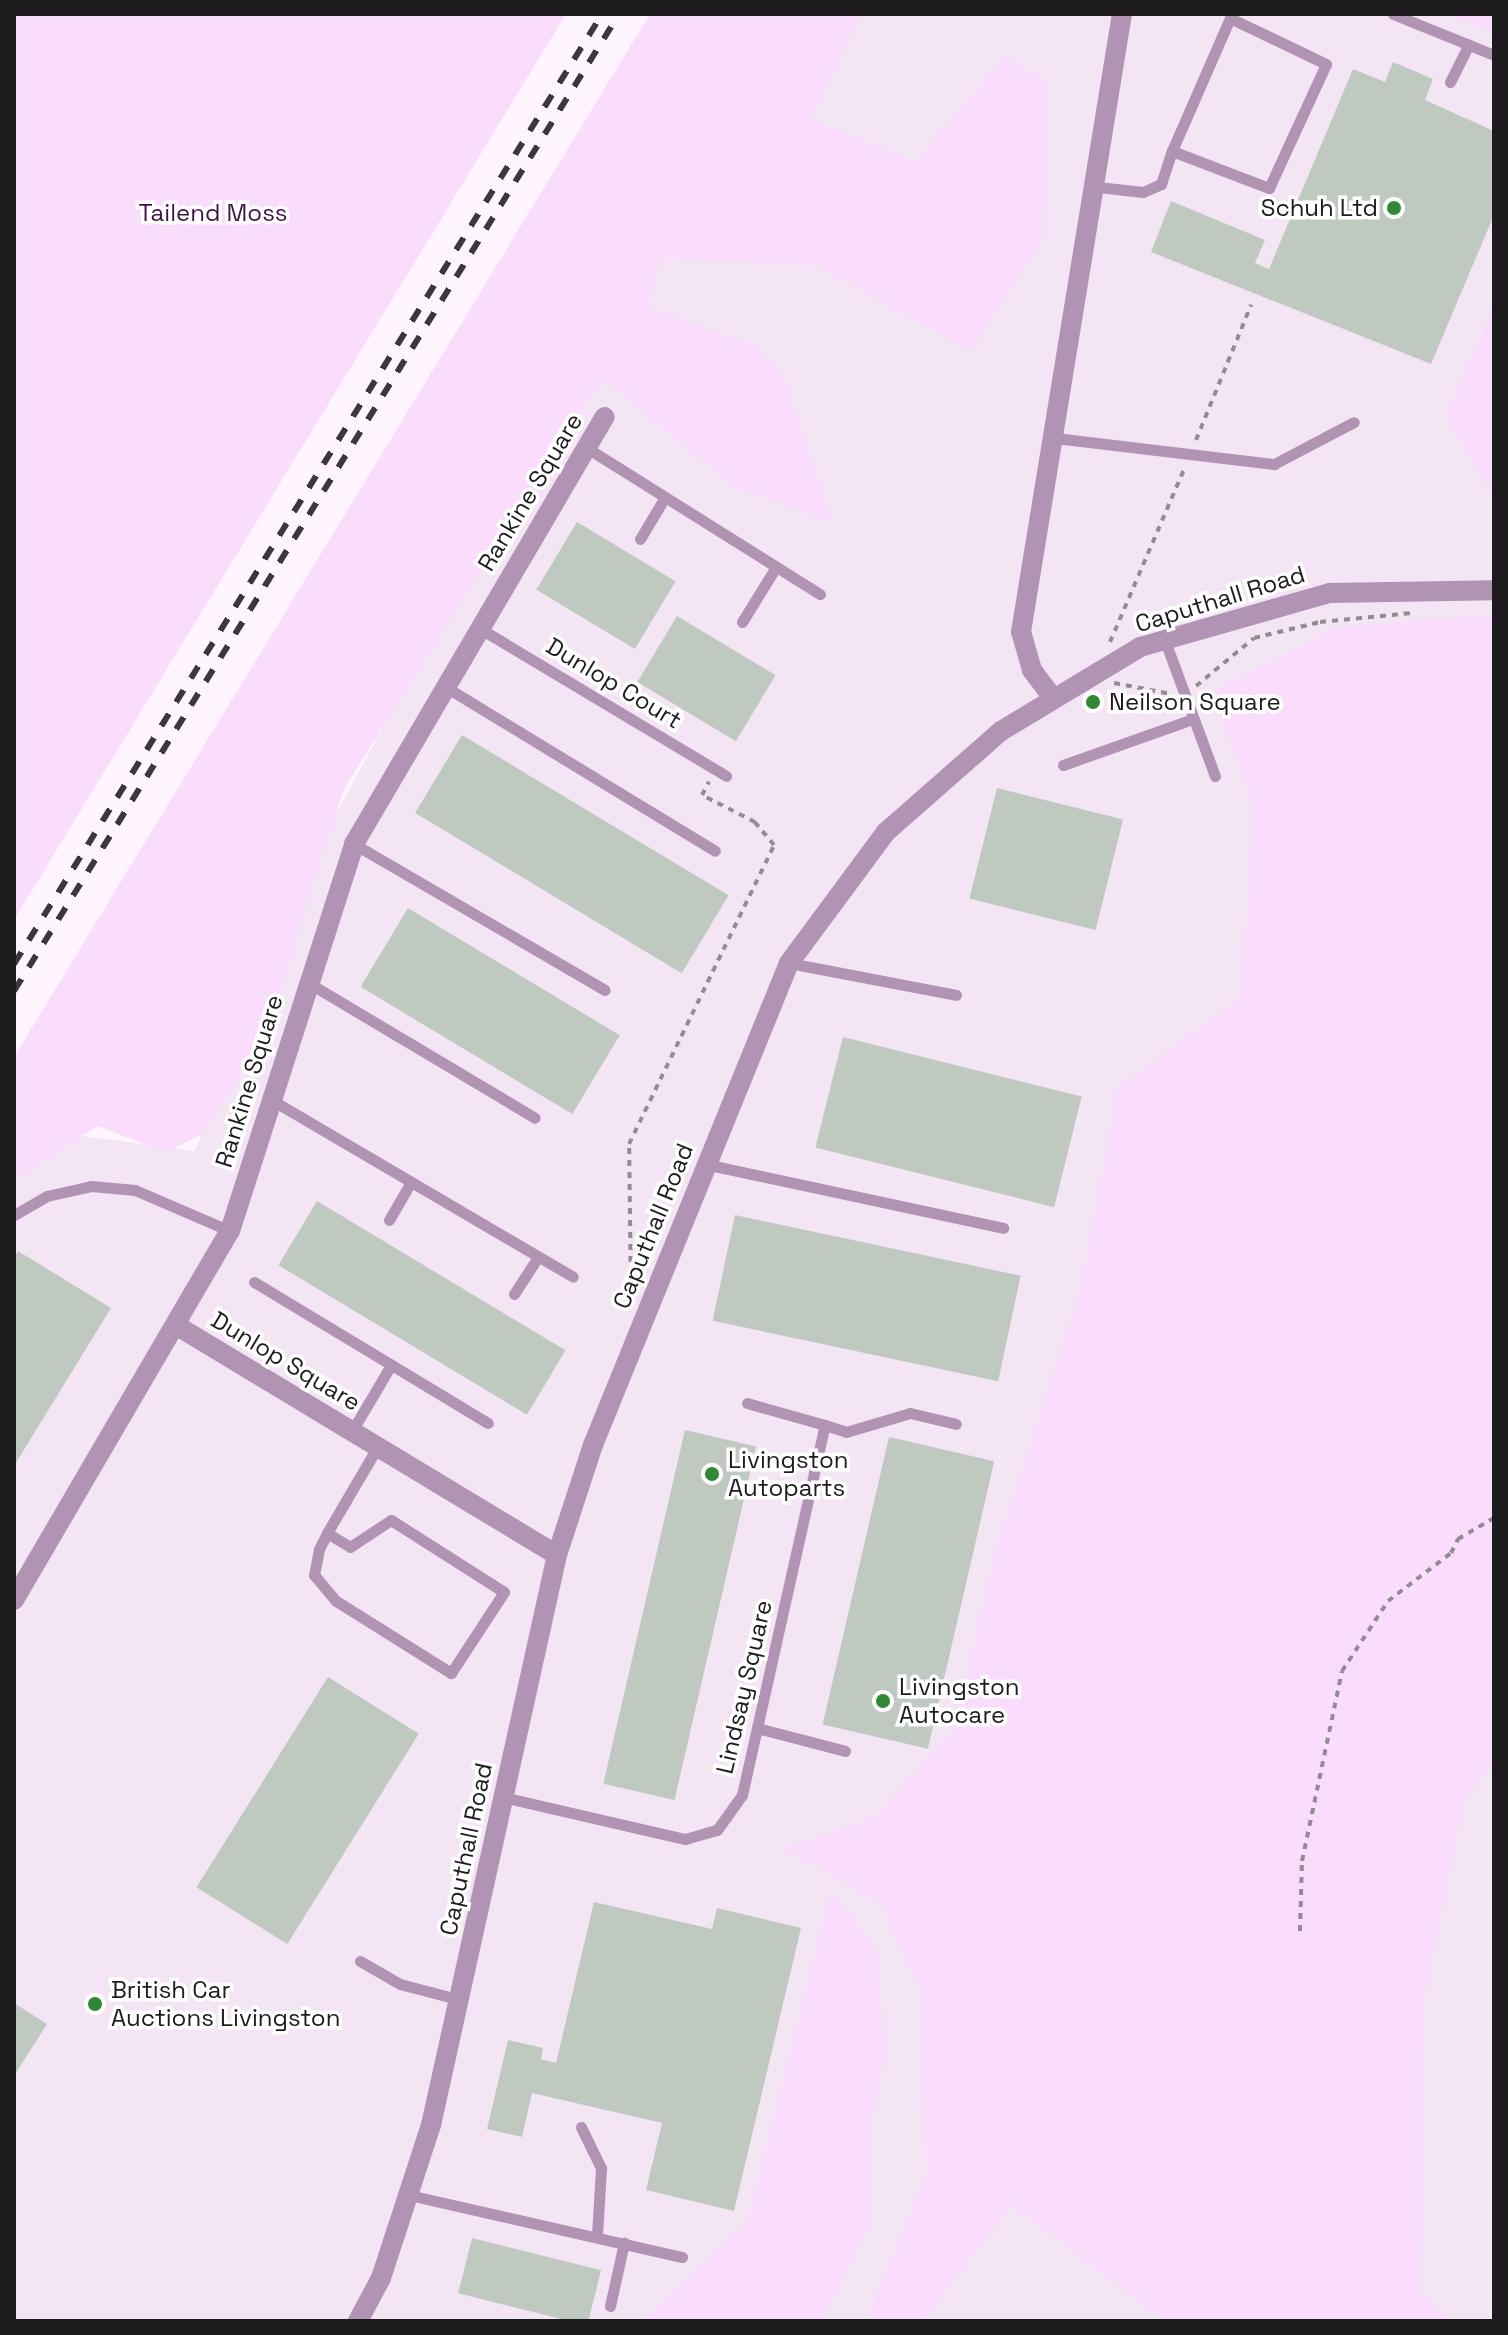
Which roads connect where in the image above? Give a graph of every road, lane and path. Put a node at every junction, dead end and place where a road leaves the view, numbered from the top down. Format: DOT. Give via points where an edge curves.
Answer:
graph roads {
  1 [pos="1122,14"];
  2 [pos="1393,14"];
  3 [pos="1469,44"];
  4 [pos="1494,55"];
  5 [pos="1450,82"];
  6 [pos="1172,151"];
  7 [pos="1098,187"];
  8 [pos="1251,305"];
  9 [pos="605,417"];
  10 [pos="1354,422"];
  11 [pos="1055,438"];
  12 [pos="587,448"];
  13 [pos="1189,457"];
  14 [pos="665,497"];
  15 [pos="640,539"];
  16 [pos="776,567"];
  17 [pos="1494,590"];
  18 [pos="820,594"];
  19 [pos="1415,613"];
  20 [pos="742,622"];
  21 [pos="479,628"];
  22 [pos="1165,641"];
  23 [pos="1097,672"];
  24 [pos="444,686"];
  25 [pos="1184,695"];
  26 [pos="1053,698"];
  27 [pos="1193,719"];
  28 [pos="1063,765"];
  29 [pos="715,769"];
  30 [pos="726,776"];
  31 [pos="1215,776"];
  32 [pos="354,844"];
  33 [pos="715,851"];
  34 [pos="789,963"];
  35 [pos="307,982"];
  36 [pos="605,990"];
  37 [pos="956,995"];
  38 [pos="270,1099"];
  39 [pos="535,1118"];
  40 [pos="705,1164"];
  41 [pos="411,1182"];
  42 [pos="14,1215"];
  43 [pos="389,1220"];
  44 [pos="1003,1228"];
  45 [pos="230,1231"];
  46 [pos="538,1257"];
  47 [pos="573,1277"];
  48 [pos="254,1282"];
  49 [pos="514,1294"];
  50 [pos="179,1327"];
  51 [pos="637,1336"];
  52 [pos="391,1365"];
  53 [pos="747,1403"];
  54 [pos="488,1423"];
  55 [pos="956,1424"];
  56 [pos="825,1425"];
  57 [pos="352,1431"];
  58 [pos="378,1446"];
  59 [pos="1494,1518"];
  60 [pos="327,1533"];
  61 [pos="557,1555"];
  62 [pos="14,1600"];
  63 [pos="757,1728"];
  64 [pos="845,1751"];
  65 [pos="503,1797"];
  66 [pos="1300,1931"];
  67 [pos="360,1961"];
  68 [pos="461,2000"];
  69 [pos="581,2127"];
  70 [pos="409,2195"];
  71 [pos="597,2236"];
  72 [pos="624,2243"];
  73 [pos="682,2257"];
  74 [pos="610,2306"];
  75 [pos="358,2321"];
  1 -- 7 [label="street"];
  2 -- 3 [label="lane"];
  3 -- 4 [label="lane"];
  3 -- 5 [label="lane"];
  6 -- 6 [label="lane" via="1269,188 1326,64 1230,18"];
  6 -- 7 [label="lane" via="1161,184 1143,192"];
  7 -- 11 [label="street"];
  8 -- 13 [label="path"];
  9 -- 12 [label="street, Rankine Square"];
  10 -- 13 [label="lane" via="1274,464"];
  11 -- 13 [label="lane"];
  11 -- 26 [label="street" via="1021,632 1032,670"];
  12 -- 14 [label="lane"];
  12 -- 21 [label="street, Rankine Square"];
  13 -- 23 [label="path"];
  14 -- 15 [label="lane"];
  14 -- 16 [label="lane"];
  16 -- 18 [label="lane"];
  16 -- 20 [label="lane"];
  17 -- 22 [label="street, Caputhall Road" via="1330,593"];
  19 -- 25 [label="path" via="1320,622 1254,638"];
  21 -- 24 [label="street, Rankine Square"];
  21 -- 29 [label="lane, Dunlop Court"];
  22 -- 23 [label="street, Caputhall Road"];
  22 -- 25 [label="lane"];
  23 -- 25 [label="path" via="1127,691"];
  23 -- 26 [label="street, Caputhall Road"];
  24 -- 32 [label="street, Rankine Square"];
  24 -- 33 [label="lane"];
  25 -- 27 [label="lane"];
  26 -- 34 [label="street, Caputhall Road" via="1001,731 886,832"];
  27 -- 28 [label="lane"];
  27 -- 31 [label="lane"];
  29 -- 30 [label="lane, Dunlop Court"];
  29 -- 51 [label="path" via="702,795 755,822 774,845 629,1144"];
  32 -- 35 [label="street, Rankine Square"];
  32 -- 36 [label="lane"];
  34 -- 37 [label="lane"];
  34 -- 40 [label="street, Caputhall Road"];
  35 -- 38 [label="street, Rankine Square"];
  35 -- 39 [label="lane"];
  38 -- 41 [label="lane"];
  38 -- 45 [label="street, Rankine Square"];
  40 -- 44 [label="lane"];
  40 -- 51 [label="street, Caputhall Road"];
  41 -- 43 [label="lane"];
  41 -- 46 [label="lane"];
  42 -- 45 [label="lane" via="47,1196 91,1186 135,1190"];
  45 -- 50 [label="street, Rankine Square"];
  46 -- 47 [label="lane"];
  46 -- 49 [label="lane"];
  48 -- 52 [label="lane"];
  50 -- 57 [label="street, Dunlop Square"];
  50 -- 62 [label="street, Dunlop Square"];
  51 -- 61 [label="street, Caputhall Road"];
  52 -- 54 [label="lane"];
  52 -- 57 [label="lane"];
  53 -- 56 [label="lane"];
  55 -- 56 [label="lane" via="910,1413 846,1432"];
  56 -- 63 [label="lane, Lindsay Square"];
  57 -- 58 [label="street, Dunlop Square"];
  58 -- 60 [label="lane"];
  58 -- 61 [label="street, Dunlop Square"];
  59 -- 66 [label="path" via="1458,1539 1451,1553 1388,1601 1342,1671 1302,1861"];
  60 -- 60 [label="lane" via="314,1575 336,1601 451,1673 504,1592 391,1520 350,1547"];
  61 -- 65 [label="street, Caputhall Road"];
  63 -- 64 [label="lane"];
  63 -- 65 [label="lane, Lindsay Square" via="742,1795 717,1830 685,1839"];
  65 -- 68 [label="street, Caputhall Road"];
  67 -- 68 [label="lane" via="400,1984"];
  68 -- 70 [label="street, Caputhall Road"];
  69 -- 71 [label="lane" via="601,2168"];
  70 -- 71 [label="lane"];
  70 -- 75 [label="street, Caputhall Road"];
  71 -- 72 [label="lane"];
  72 -- 73 [label="lane"];
  72 -- 74 [label="lane"];
}
